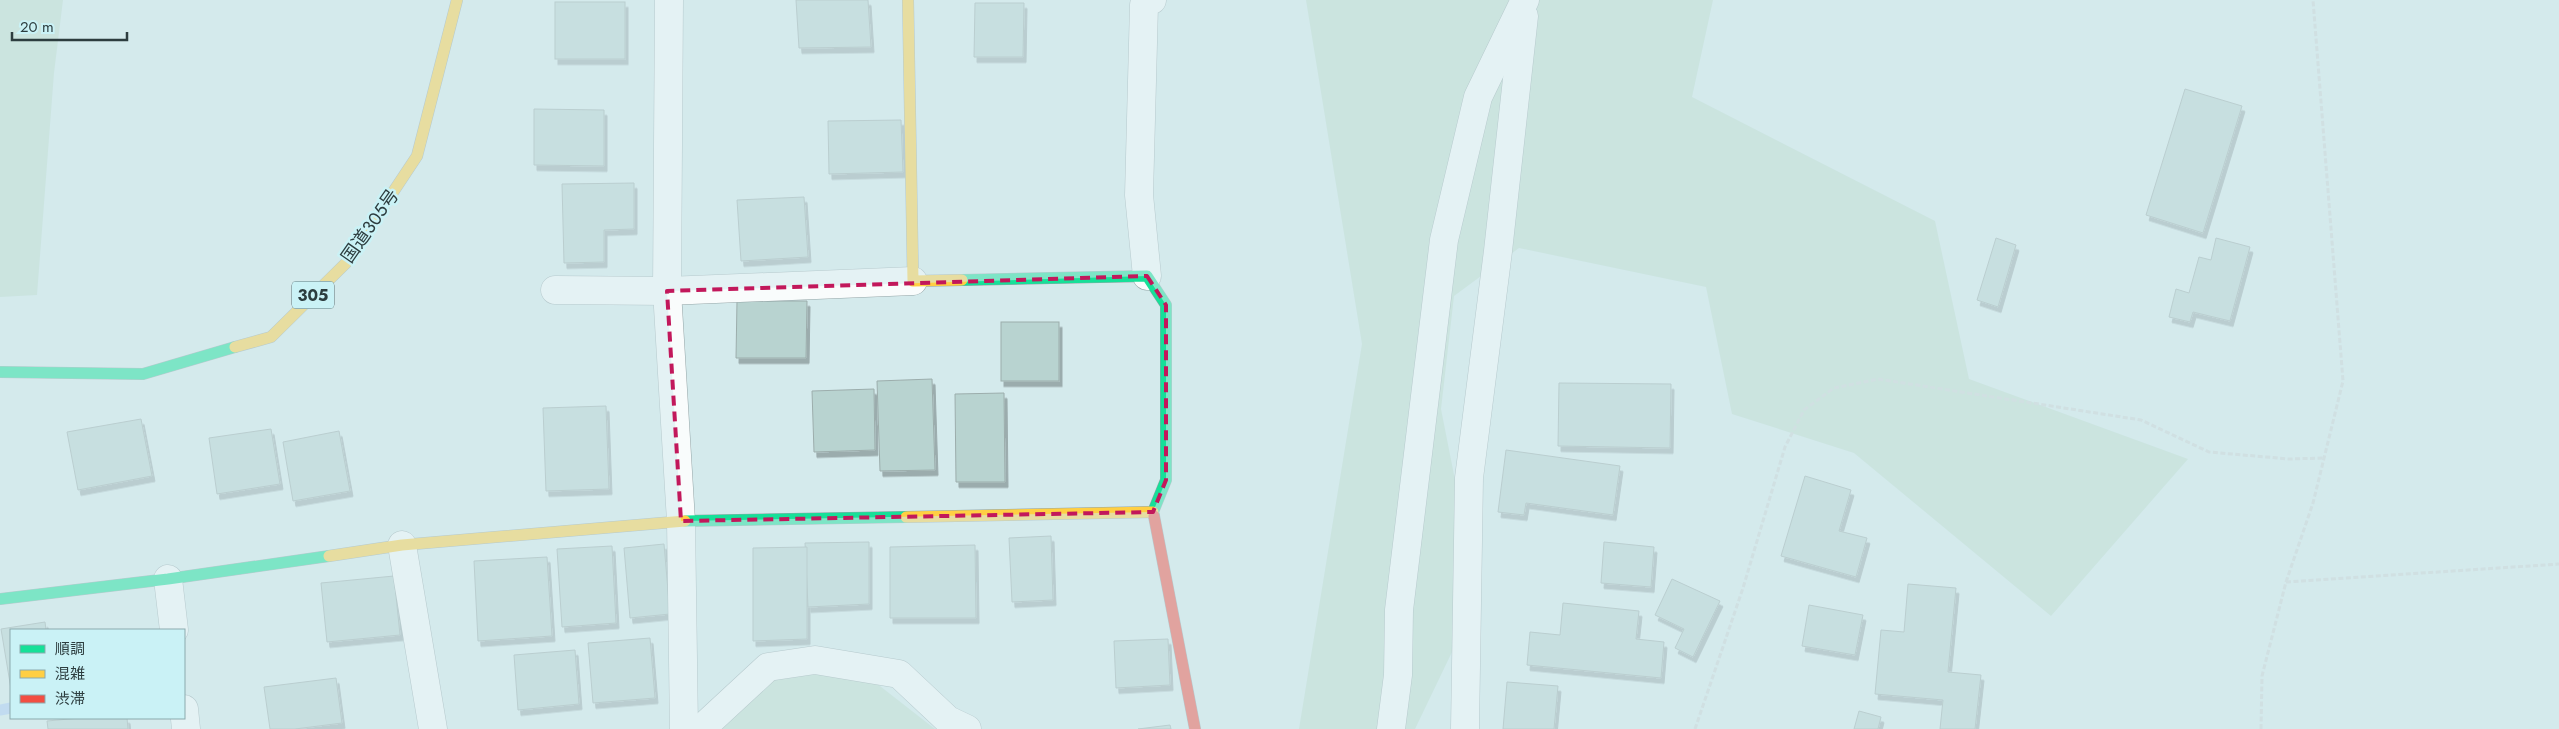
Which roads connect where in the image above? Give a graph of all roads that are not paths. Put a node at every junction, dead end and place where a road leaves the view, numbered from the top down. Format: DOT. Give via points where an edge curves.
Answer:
graph roads {
  1 [pos="457,0"];
  2 [pos="669,0"];
  3 [pos="908,0"];
  4 [pos="1152,0"];
  5 [pos="1526,0"];
  6 [pos="1147,276"];
  7 [pos="913,281"];
  8 [pos="555,290"];
  9 [pos="667,291"];
  10 [pos="0,372"];
  11 [pos="1153,512"];
  12 [pos="681,521"];
  13 [pos="402,545"];
  14 [pos="168,579"];
  15 [pos="0,599"];
  16 [pos="174,629"];
  17 [pos="432,729"];
  18 [pos="684,729"];
  19 [pos="701,729"];
  20 [pos="967,729"];
  21 [pos="1195,729"];
  22 [pos="1390,729"];
  23 [pos="1465,729"];
  1 -- 10 [label="main road, 国道305号 / 305" via="417,156 346,263 271,337 143,374"];
  2 -- 9 [label="street"];
  3 -- 7 [label="main road"];
  4 -- 6 [label="street" via="1144,5 1139,195"];
  5 -- 22 [label="street" via="1478,97 1444,240 1399,610 1398,675"];
  5 -- 23 [label="street" via="1469,478"];
  6 -- 7 [label="main road"];
  6 -- 11 [label="main road" via="1166,305 1166,480"];
  7 -- 9 [label="street"];
  8 -- 9 [label="street"];
  9 -- 12 [label="street"];
  11 -- 12 [label="main road"];
  11 -- 21 [label="main road"];
  12 -- 13 [label="main road"];
  12 -- 18 [label="street"];
  13 -- 14 [label="main road"];
  13 -- 17 [label="street"];
  14 -- 15 [label="main road"];
  14 -- 16 [label="street"];
  19 -- 20 [label="street" via="768,667 815,660 899,674 948,720"];
}
